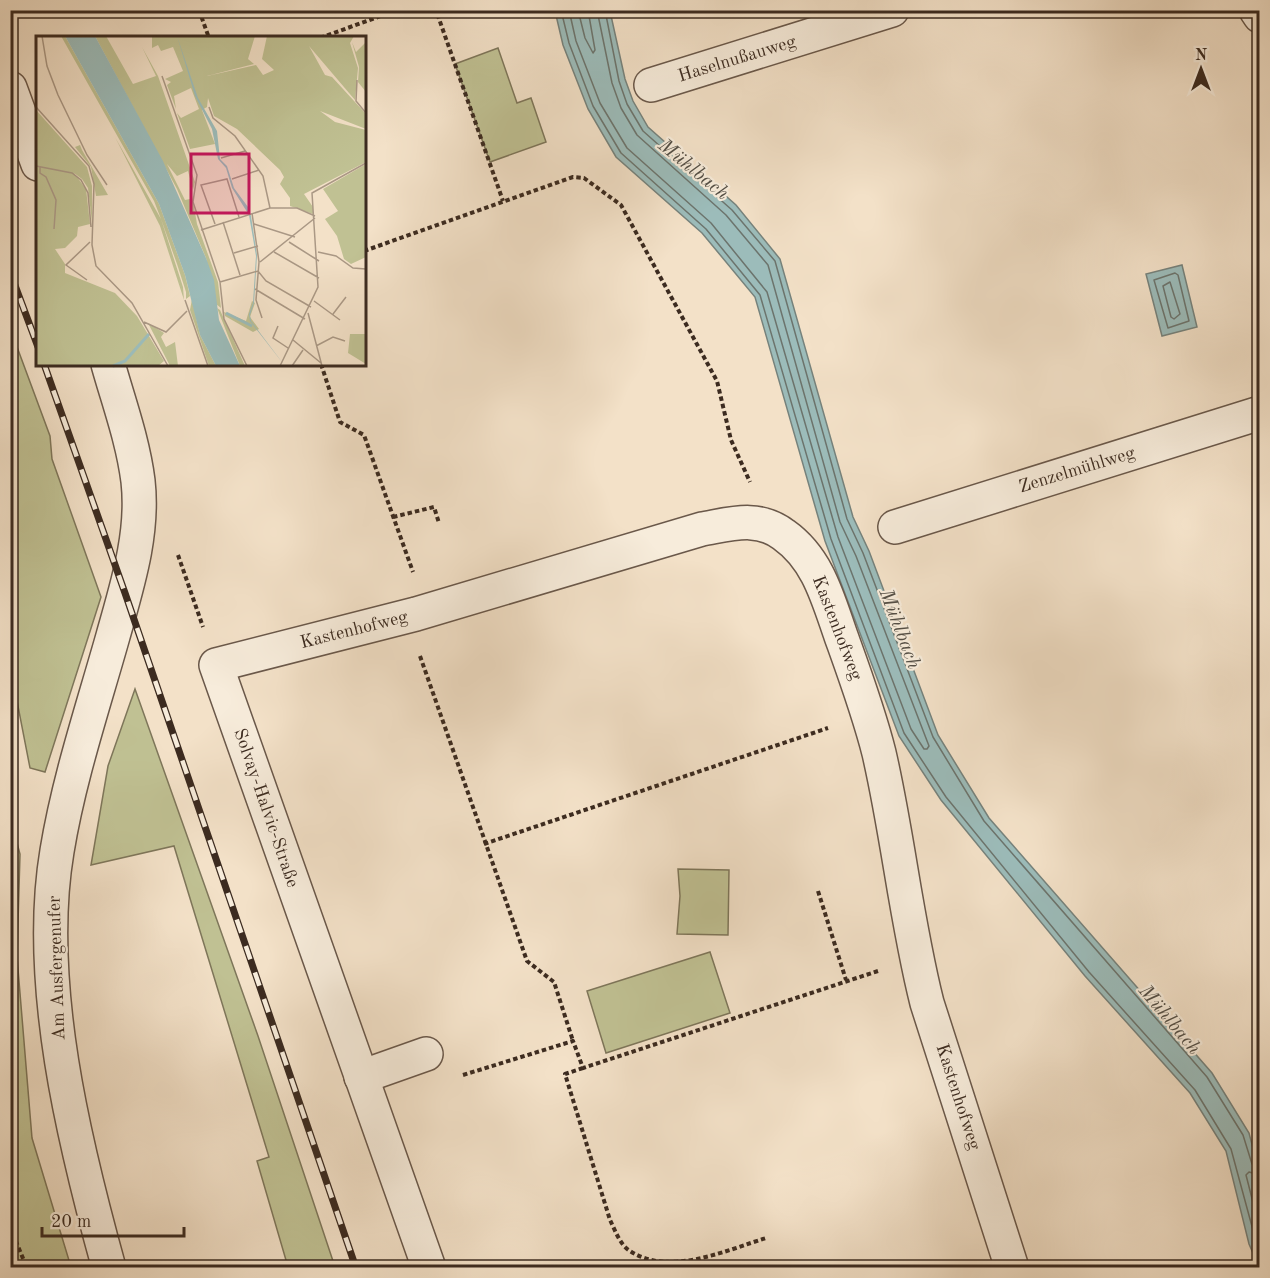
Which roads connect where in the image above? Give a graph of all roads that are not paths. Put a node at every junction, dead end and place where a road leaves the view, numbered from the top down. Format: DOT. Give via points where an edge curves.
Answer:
graph roads {
  1 [pos="892,10"];
  2 [pos="1256,10"];
  3 [pos="1260,16"];
  4 [pos="651,85"];
  5 [pos="10,88"];
  6 [pos="36,159"];
  7 [pos="109,366"];
  8 [pos="1260,412"];
  9 [pos="895,527"];
  10 [pos="216,665"];
  11 [pos="426,1054"];
  12 [pos="361,1077"];
  13 [pos="109,1268"];
  14 [pos="429,1268"];
  15 [pos="1012,1268"];
  1 -- 4 [label="street, Haselnußauweg"];
  2 -- 3 [label="street"];
  5 -- 6 [label="street"];
  7 -- 13 [label="street, Am Ausfergenufer" via="138,482 138,530 56,852 52,922 56,1029 89,1196"];
  8 -- 9 [label="street, Zenzelmühlweg"];
  10 -- 12 [label="street, Solvay-Halvic-Straße"];
  10 -- 15 [label="street, Kastenhofweg" via="416,614 702,529 751,521 784,534 808,556 823,586 869,714 927,1003"];
  11 -- 12 [label="street"];
  12 -- 14 [label="street, Solvay-Halvic-Straße"];
}
